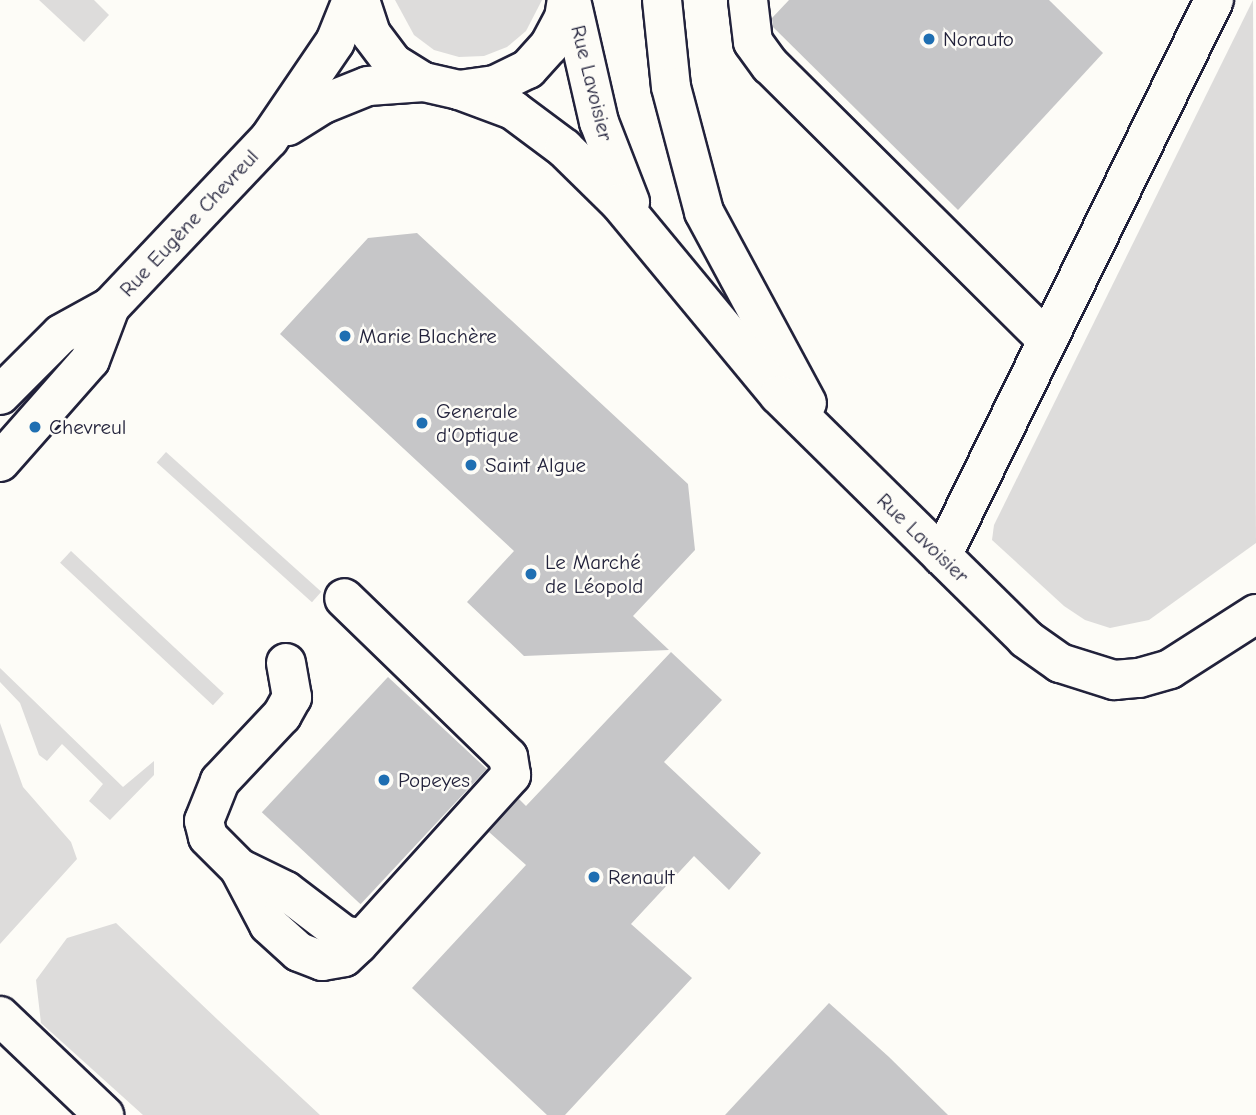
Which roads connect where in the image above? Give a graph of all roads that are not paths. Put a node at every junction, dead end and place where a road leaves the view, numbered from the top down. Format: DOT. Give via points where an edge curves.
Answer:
graph roads {
  1 [pos="352,0"];
  2 [pos="360,0"];
  3 [pos="569,0"];
  4 [pos="662,0"];
  5 [pos="748,0"];
  6 [pos="1214,0"];
  7 [pos="441,86"];
  8 [pos="269,139"];
  9 [pos="653,241"];
  10 [pos="110,307"];
  11 [pos="1047,340"];
  12 [pos="0,394"];
  13 [pos="834,451"];
  14 [pos="0,463"];
  15 [pos="942,556"];
  16 [pos="344,598"];
  17 [pos="1256,614"];
  18 [pos="286,663"];
  19 [pos="0,1016"];
  20 [pos="104,1115"];
  1 -- 8 [label="street, Rue Eugène Chevreul" via="335,42"];
  2 -- 7 [label="street" via="378,44 393,63"];
  3 -- 7 [label="street" via="549,46 528,69 495,85"];
  3 -- 9 [label="street, Rue Lavoisier" via="610,153"];
  4 -- 13 [label="street" via="671,87 704,212"];
  5 -- 11 [label="street" via="753,42 770,65"];
  6 -- 11 [label="street"];
  7 -- 8 [label="street, Rue Eugène Chevreul" via="392,83 339,96"];
  7 -- 9 [label="street, Rue Lavoisier" via="498,102 534,122 590,173"];
  8 -- 10 [label="street, Rue Eugène Chevreul"];
  9 -- 13 [label="street, Rue Lavoisier" via="730,341"];
  10 -- 12 [label="street, Rue Eugène Chevreul" via="61,334"];
  10 -- 14 [label="street, Rue Eugène Chevreul" via="90,359"];
  11 -- 15 [label="street"];
  13 -- 15 [label="street, Rue Lavoisier"];
  15 -- 17 [label="street, Rue Lavoisier" via="1026,639 1059,663 1114,680 1170,669"];
  16 -- 18 [label="street" via="509,757 511,775 344,957 322,961 299,952 269,925 239,868 208,837 204,821 219,780 282,715 292,698"];
  19 -- 20 [label="street"];
}
